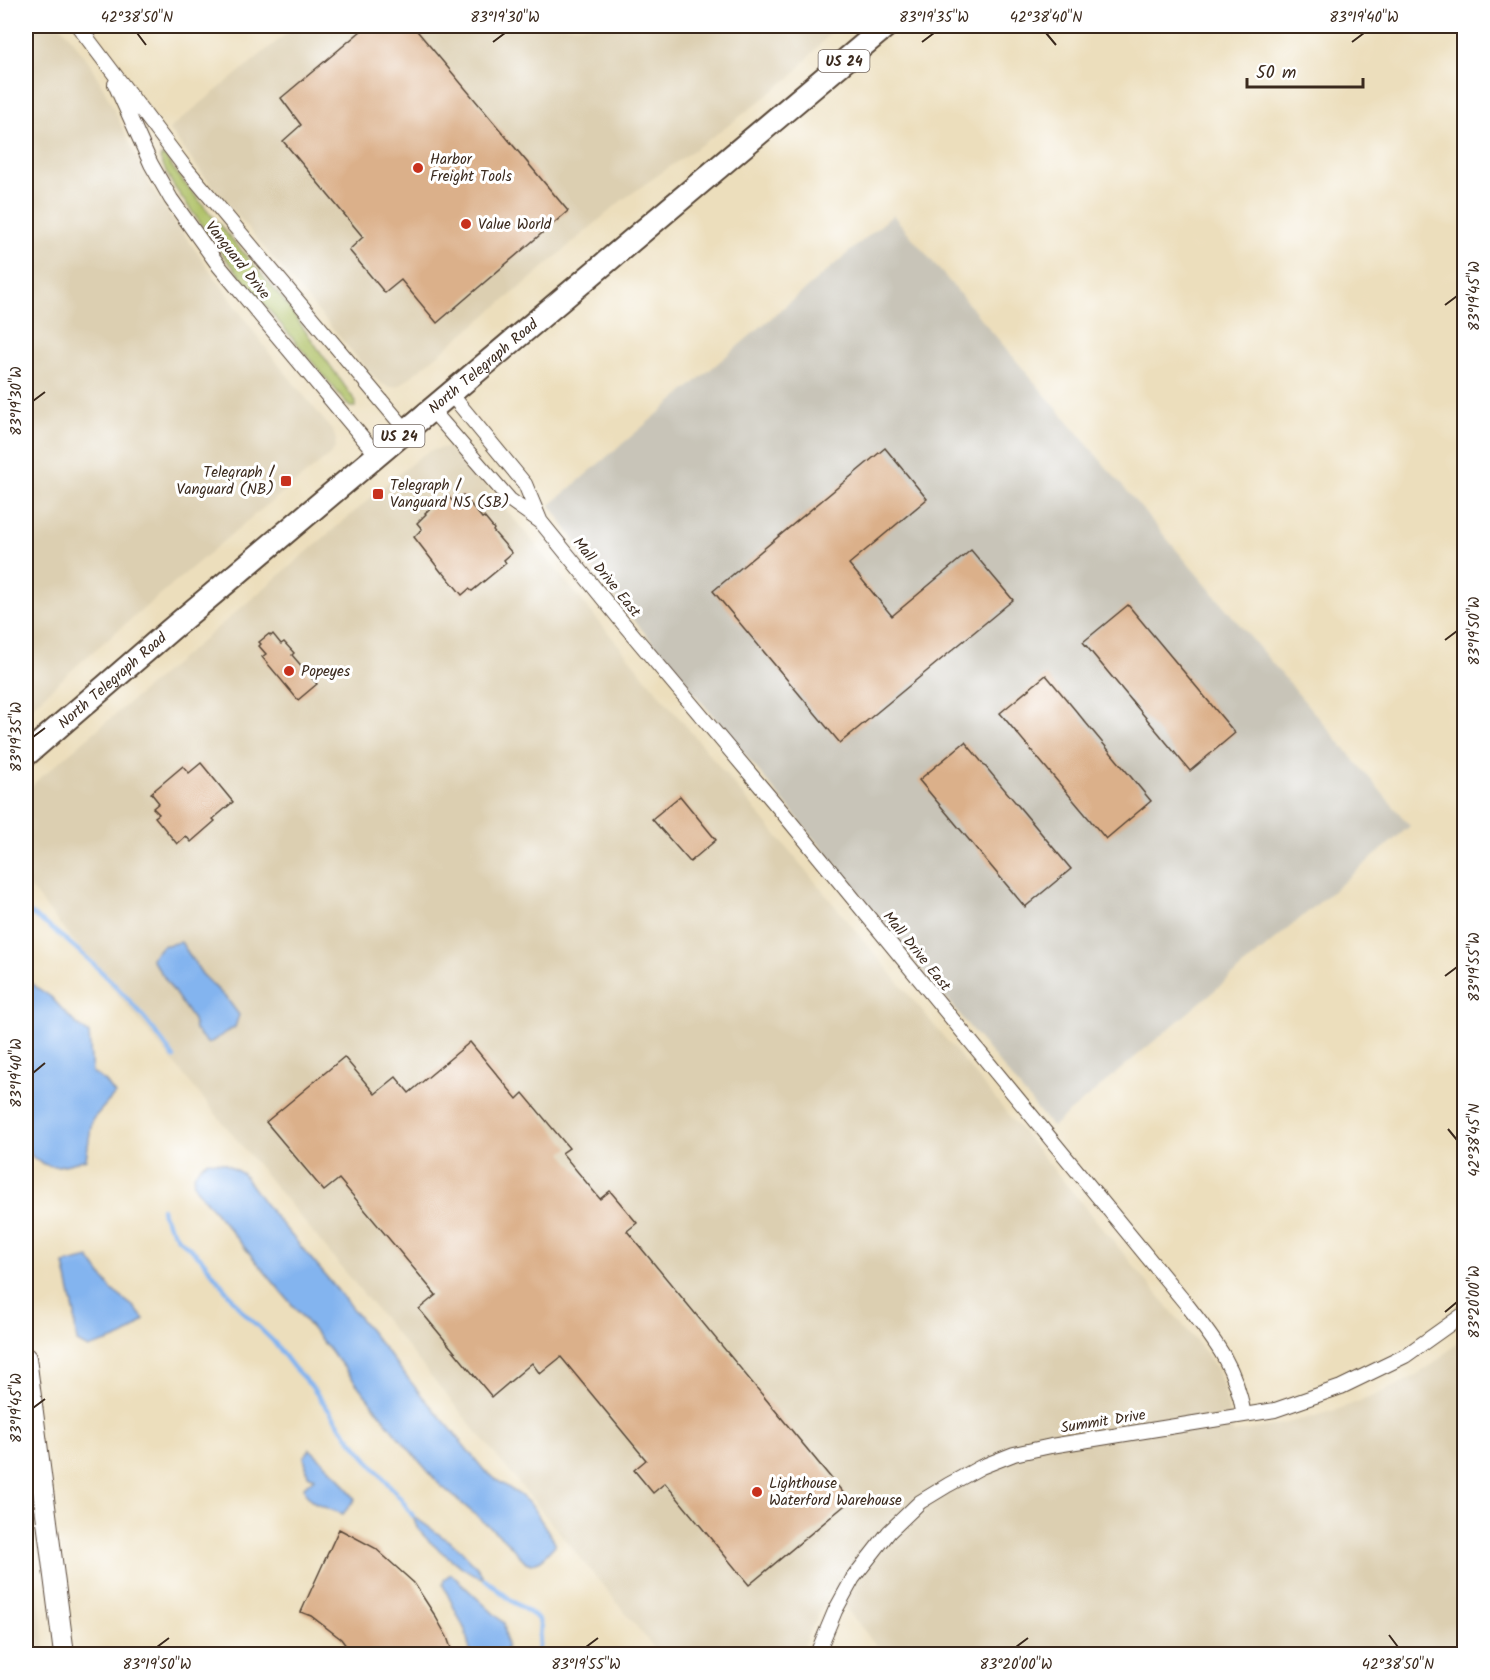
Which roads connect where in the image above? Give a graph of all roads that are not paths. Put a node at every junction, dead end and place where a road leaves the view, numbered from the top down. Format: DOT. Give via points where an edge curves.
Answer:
graph roads {
  1 [pos="78,26"];
  2 [pos="886,26"];
  3 [pos="106,63"];
  4 [pos="450,393"];
  5 [pos="431,409"];
  6 [pos="406,430"];
  7 [pos="377,455"];
  8 [pos="541,522"];
  9 [pos="26,755"];
  10 [pos="1464,1314"];
  11 [pos="26,1358"];
  12 [pos="26,1367"];
  13 [pos="1244,1415"];
  14 [pos="64,1654"];
  15 [pos="817,1654"];
  1 -- 3 [label="street, Vanguard Drive"];
  2 -- 4 [label="main road, North Telegraph Road / US 24"];
  3 -- 6 [label="street, Vanguard Drive" via="184,166"];
  3 -- 7 [label="street, Vanguard Drive" via="171,199 219,266"];
  4 -- 5 [label="main road, North Telegraph Road / US 24"];
  4 -- 8 [label="street, Mall Drive East" via="525,484"];
  5 -- 6 [label="main road, North Telegraph Road / US 24"];
  5 -- 8 [label="street, Mall Drive East" via="510,500"];
  6 -- 7 [label="main road, North Telegraph Road / US 24"];
  7 -- 9 [label="main road, North Telegraph Road / US 24"];
  8 -- 13 [label="street, Mall Drive East" via="1218,1344 1232,1370"];
  10 -- 13 [label="street, Summit Drive" via="1405,1356 1341,1388 1275,1410"];
  11 -- 12 [label="main road"];
  12 -- 14 [label="main road"];
  13 -- 15 [label="street, Summit Drive" via="1014,1454 948,1485 920,1502 889,1532 854,1578"];
}
